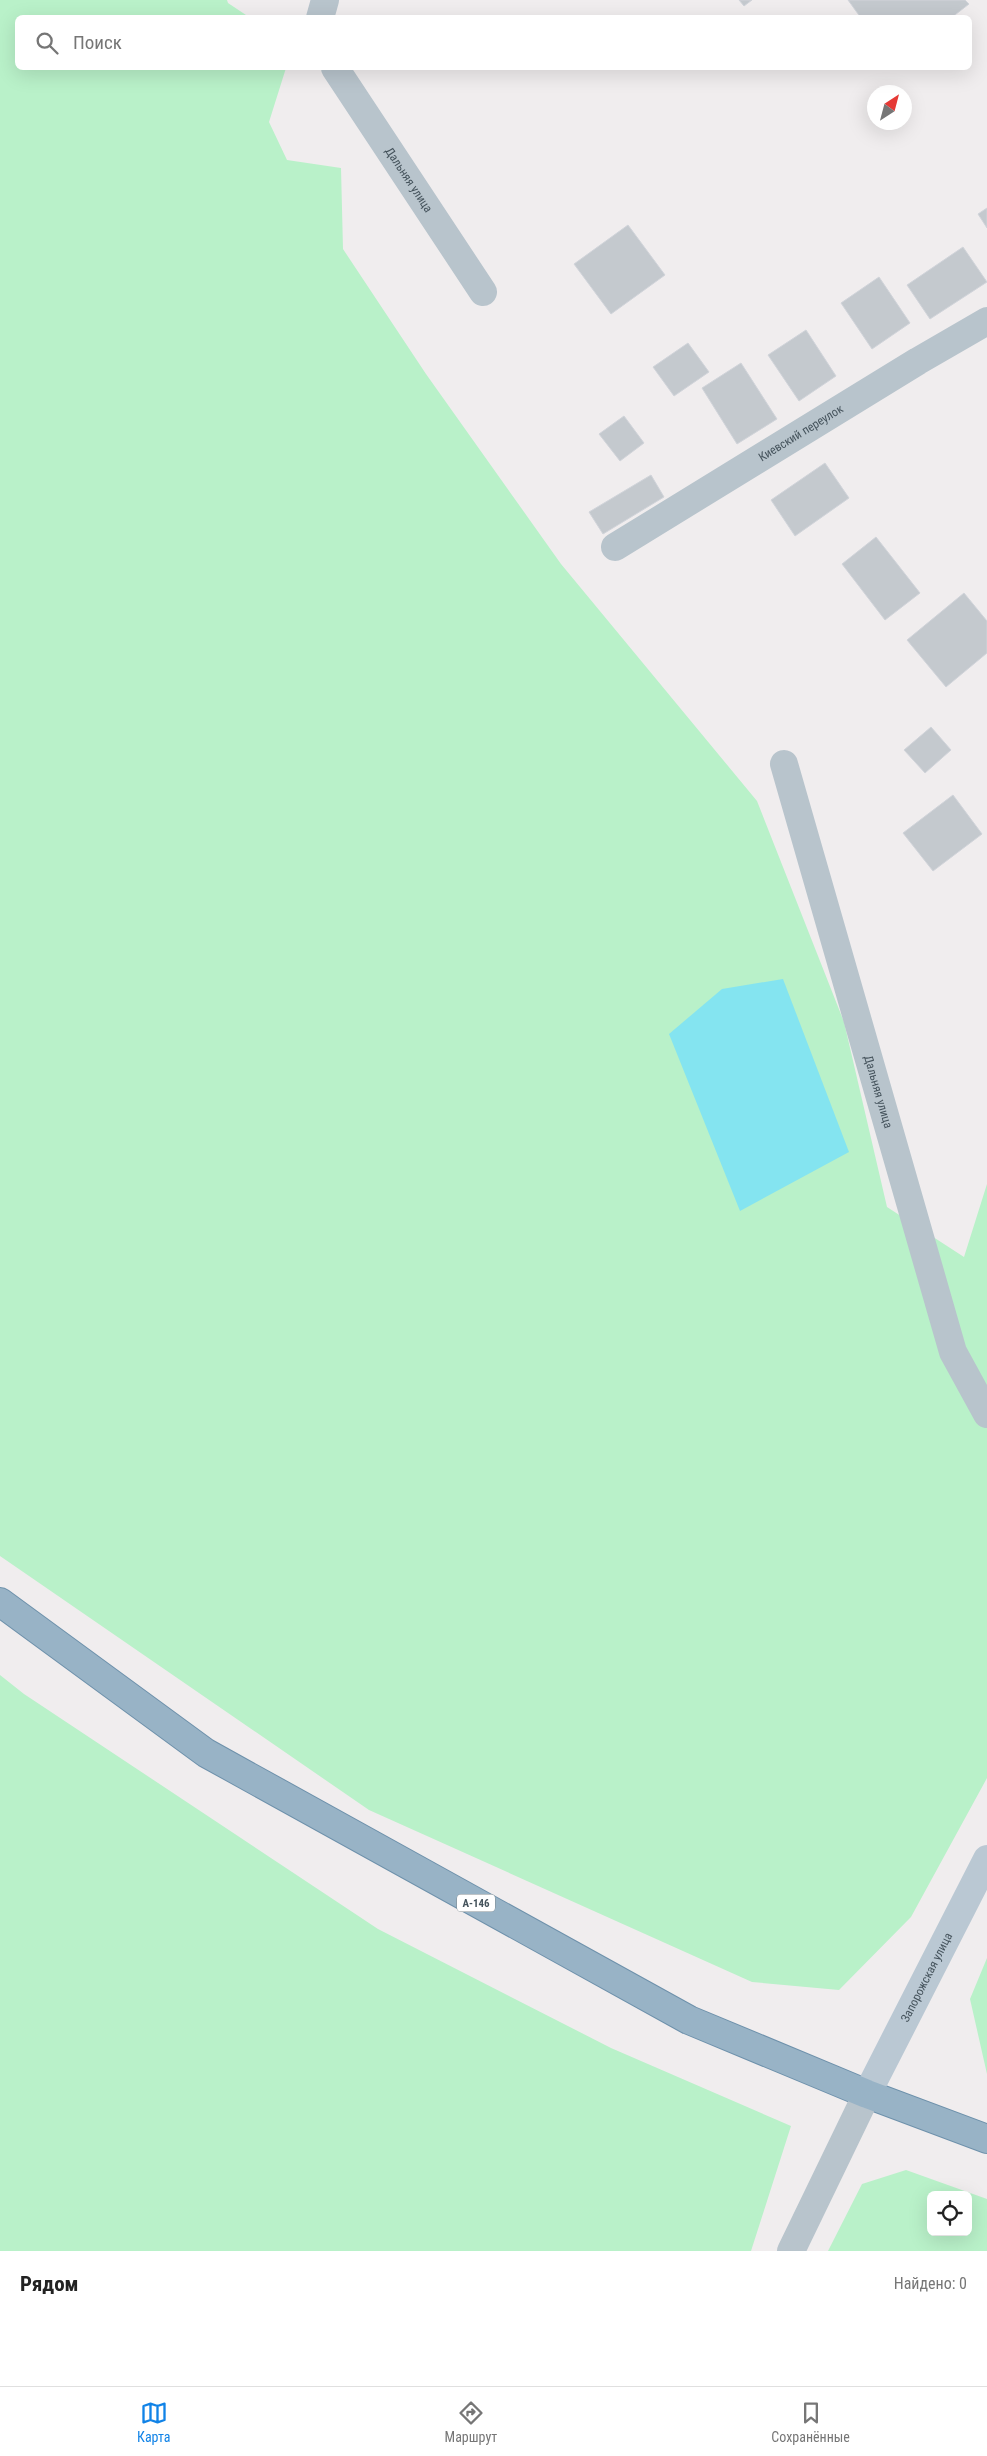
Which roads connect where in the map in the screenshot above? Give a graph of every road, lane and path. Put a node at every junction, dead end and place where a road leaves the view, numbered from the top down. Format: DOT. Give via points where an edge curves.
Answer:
graph roads {
  1 [pos="325,0"];
  2 [pos="321,15"];
  3 [pos="336,70"];
  4 [pos="483,292"];
  5 [pos="987,321"];
  6 [pos="615,547"];
  7 [pos="784,764"];
  8 [pos="987,1414"];
  9 [pos="0,1602"];
  10 [pos="987,1859"];
  11 [pos="867,2094"];
  12 [pos="987,2140"];
  13 [pos="791,2251"];
  1 -- 2 [label="street"];
  3 -- 4 [label="street, Дальняя улица"];
  5 -- 6 [label="street, Киевский переулок"];
  7 -- 8 [label="street, Дальняя улица" via="954,1352"];
  9 -- 11 [label="highway, А-146" via="206,1754 689,2020"];
  10 -- 11 [label="main road, Запорожская улица"];
  11 -- 12 [label="highway, А-146"];
  11 -- 13 [label="street"];
}
